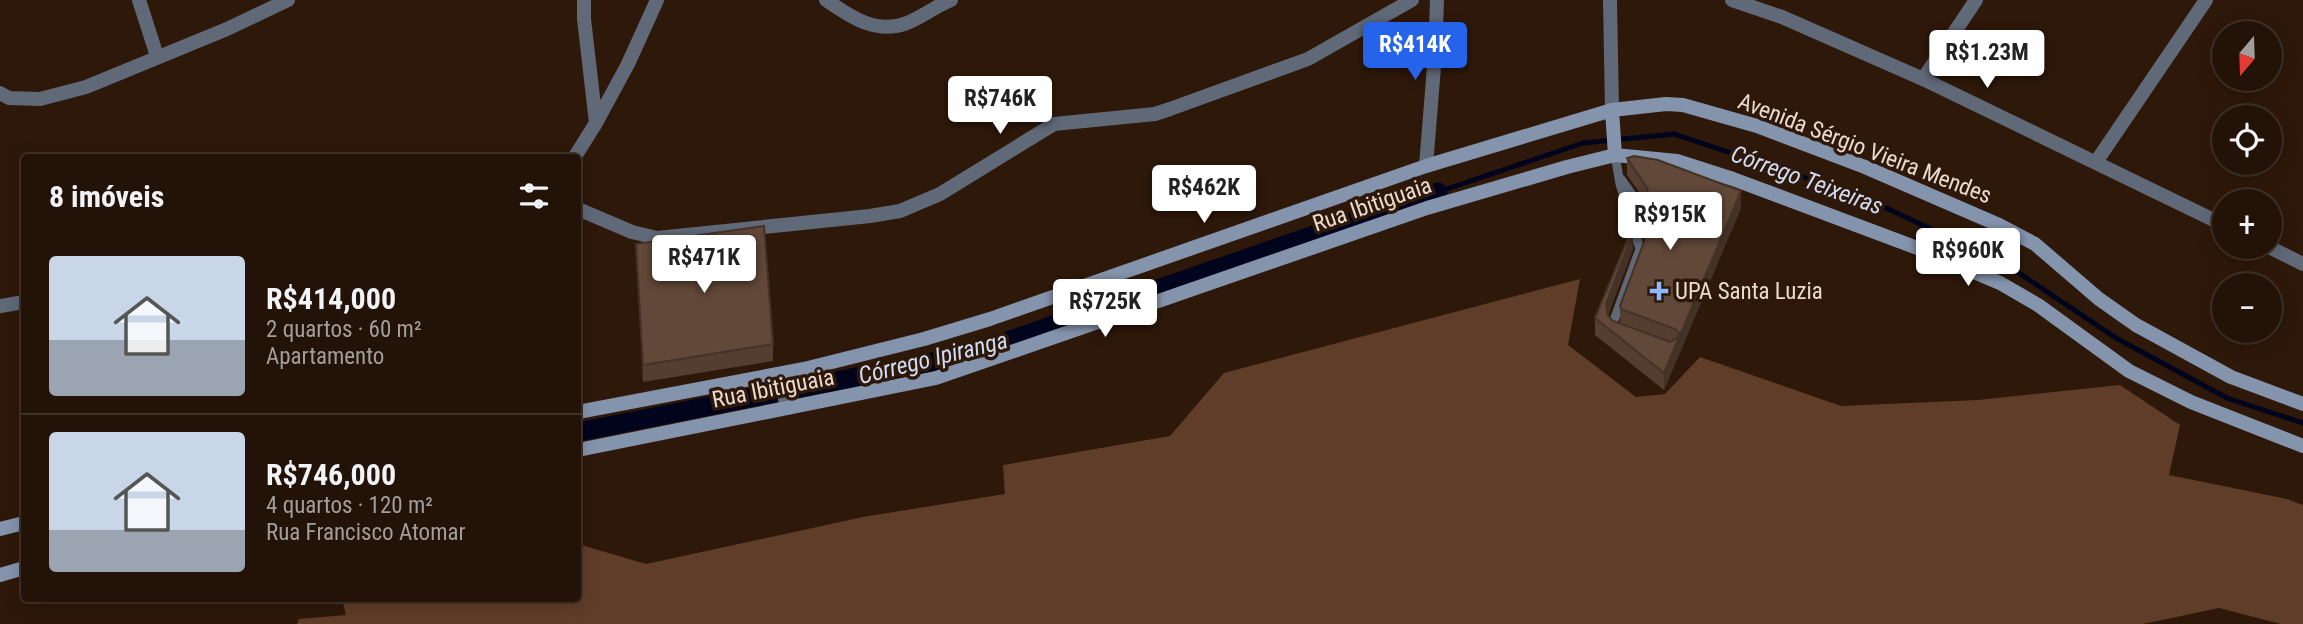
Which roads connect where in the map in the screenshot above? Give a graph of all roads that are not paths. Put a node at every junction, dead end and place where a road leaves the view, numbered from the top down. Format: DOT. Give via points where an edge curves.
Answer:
graph roads {
  1 [pos="139,0"];
  2 [pos="288,0"];
  3 [pos="584,0"];
  4 [pos="657,0"];
  5 [pos="826,0"];
  6 [pos="951,0"];
  7 [pos="1412,0"];
  8 [pos="1437,0"];
  9 [pos="1610,0"];
  10 [pos="1732,0"];
  11 [pos="1976,0"];
  12 [pos="2206,0"];
  13 [pos="157,56"];
  14 [pos="1923,79"];
  15 [pos="0,93"];
  16 [pos="1612,117"];
  17 [pos="596,123"];
  18 [pos="1615,151"];
  19 [pos="577,154"];
  20 [pos="2096,162"];
  21 [pos="1426,166"];
  22 [pos="1620,178"];
  23 [pos="1642,207"];
  24 [pos="581,210"];
  25 [pos="2212,219"];
  26 [pos="2282,254"];
  27 [pos="2303,264"];
  28 [pos="21,302"];
  29 [pos="0,306"];
  30 [pos="1622,334"];
  31 [pos="779,376"];
  32 [pos="2303,404"];
  33 [pos="786,405"];
  34 [pos="581,411"];
  35 [pos="2303,446"];
  36 [pos="581,449"];
  37 [pos="21,524"];
  38 [pos="0,529"];
  39 [pos="21,569"];
  40 [pos="0,575"];
  1 -- 13 [label="street"];
  2 -- 13 [label="street"];
  3 -- 17 [label="street"];
  4 -- 17 [label="street"];
  5 -- 6 [label="street" via="874,27 891,27"];
  7 -- 24 [label="street" via="1308,59 1170,109 1054,124 940,194 900,211 657,238"];
  8 -- 21 [label="street"];
  9 -- 16 [label="street"];
  10 -- 14 [label="street"];
  11 -- 14 [label="street"];
  12 -- 20 [label="street"];
  13 -- 15 [label="street" via="86,87 40,99 9,98"];
  14 -- 20 [label="street"];
  16 -- 18 [label="main road"];
  16 -- 21 [label="main road, Rua Ibitiguaia"];
  16 -- 32 [label="main road, Avenida Sérgio Vieira Mendes" via="1666,104 1683,105 1757,126 1865,167 2035,244 2136,325 2231,377"];
  17 -- 19 [label="street"];
  18 -- 22 [label="lane"];
  18 -- 33 [label="main road, Rua Ibitiguaia" via="1427,208 936,378"];
  18 -- 35 [label="main road" via="1677,161 1733,178 1954,263 2038,306 2129,371 2191,402"];
  20 -- 25 [label="street"];
  21 -- 31 [label="main road, Rua Ibitiguaia" via="990,319"];
  22 -- 23 [label="lane"];
  22 -- 30 [label="lane" via="1640,250 1613,323 1615,331"];
  26 -- 27 [label="street"];
  28 -- 29 [label="street"];
  31 -- 33 [label="street"];
  31 -- 34 [label="main road, Rua Ibitiguaia"];
  33 -- 36 [label="main road, Rua Ibitiguaia"];
  37 -- 38 [label="main road"];
  39 -- 40 [label="main road"];
}
